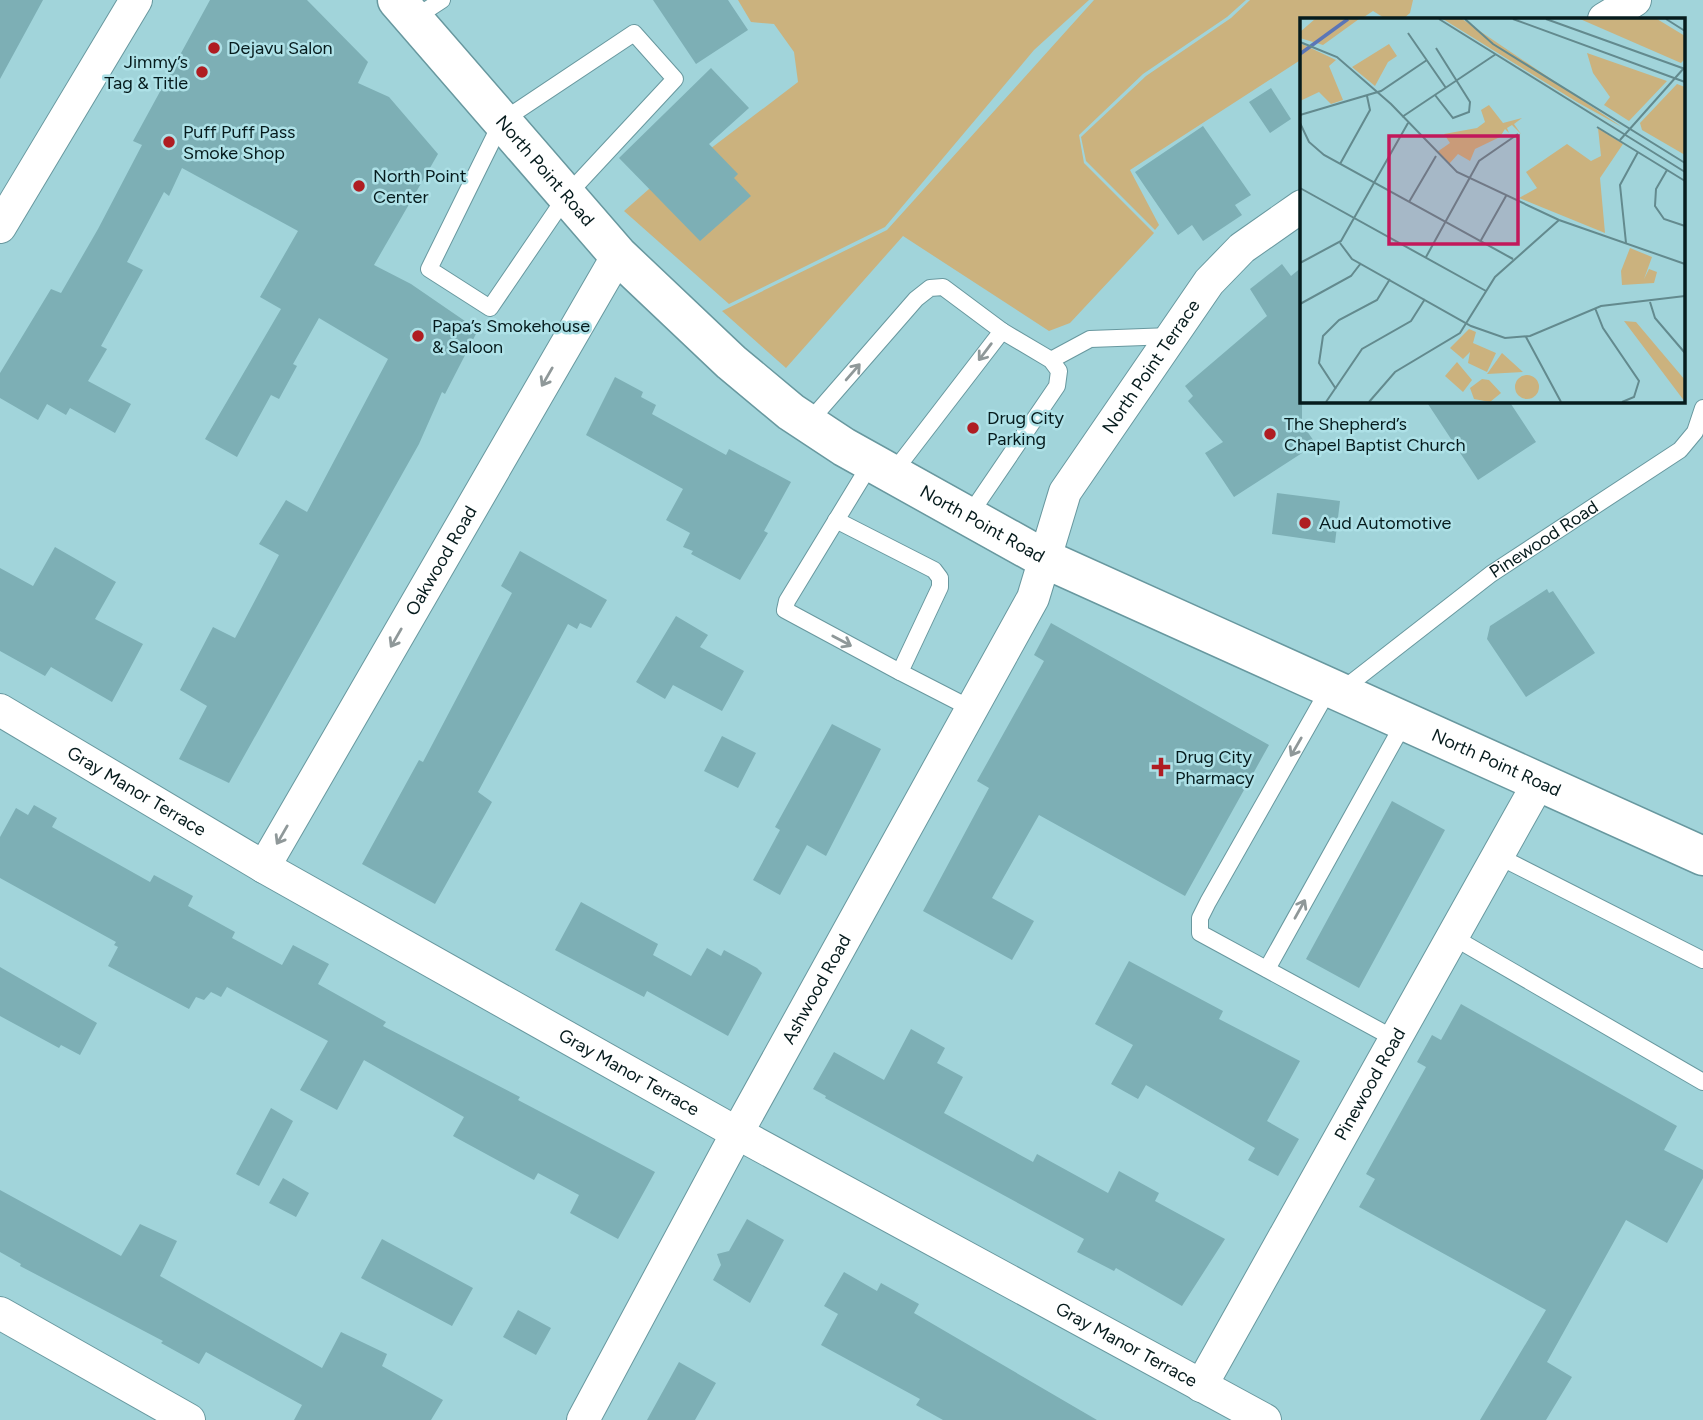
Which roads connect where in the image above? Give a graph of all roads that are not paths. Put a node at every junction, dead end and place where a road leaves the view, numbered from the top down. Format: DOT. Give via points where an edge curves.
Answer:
graph roads {
  1 [pos="136,0"];
  2 [pos="1634,0"];
  3 [pos="418,6"];
  4 [pos="1606,18"];
  5 [pos="502,121"];
  6 [pos="567,195"];
  7 [pos="1300,207"];
  8 [pos="0,227"];
  9 [pos="618,255"];
  10 [pos="1002,331"];
  11 [pos="1171,336"];
  12 [pos="1051,360"];
  13 [pos="1703,408"];
  14 [pos="808,423"];
  15 [pos="881,469"];
  16 [pos="968,517"];
  17 [pos="836,520"];
  18 [pos="1045,559"];
  19 [pos="900,672"];
  20 [pos="1335,690"];
  21 [pos="972,709"];
  22 [pos="0,710"];
  23 [pos="1405,721"];
  24 [pos="1539,782"];
  25 [pos="1498,856"];
  26 [pos="1703,856"];
  27 [pos="264,867"];
  28 [pos="1452,937"];
  29 [pos="1703,960"];
  30 [pos="1267,969"];
  31 [pos="1395,1039"];
  32 [pos="1703,1082"];
  33 [pos="737,1133"];
  34 [pos="0,1313"];
  35 [pos="1201,1386"];
  36 [pos="189,1420"];
  37 [pos="583,1420"];
  38 [pos="1265,1420"];
  1 -- 8 [label="street"];
  2 -- 4 [label="street"];
  3 -- 5 [label="street, North Point Road"];
  5 -- 6 [label="street, North Point Road"];
  5 -- 6 [label="lane" via="429,270 490,308"];
  5 -- 6 [label="lane" via="634,33 675,79"];
  6 -- 9 [label="street, North Point Road"];
  7 -- 11 [label="street, North Point Terrace" via="1242,247 1209,282"];
  9 -- 14 [label="street, North Point Road" via="732,362"];
  9 -- 27 [label="street, Oakwood Road, one-way"];
  10 -- 12 [label="lane"];
  14 -- 10 [label="lane, one-way" via="930,288 943,287"];
  10 -- 15 [label="lane, one-way"];
  11 -- 12 [label="lane" via="1090,339"];
  11 -- 18 [label="street, North Point Terrace" via="1065,492"];
  12 -- 16 [label="lane" via="1059,371 1057,386"];
  13 -- 20 [label="lane, Pinewood Road" via="1695,432 1680,450 1492,574"];
  14 -- 15 [label="street, North Point Road"];
  15 -- 16 [label="street, North Point Road"];
  15 -- 17 [label="lane"];
  16 -- 18 [label="street, North Point Road"];
  17 -- 19 [label="lane" via="934,570 940,578 940,587"];
  17 -- 19 [label="lane, one-way" via="785,610"];
  18 -- 20 [label="street, North Point Road"];
  18 -- 21 [label="street, Ashwood Road" via="1033,598"];
  19 -- 21 [label="lane"];
  20 -- 23 [label="street, North Point Road"];
  20 -- 30 [label="lane, one-way" via="1200,918 1200,933"];
  21 -- 33 [label="street, Ashwood Road"];
  22 -- 27 [label="street, Gray Manor Terrace"];
  23 -- 24 [label="street, North Point Road"];
  30 -- 23 [label="lane, one-way"];
  24 -- 25 [label="street, Pinewood Road"];
  24 -- 26 [label="street, North Point Road"];
  25 -- 28 [label="street, Pinewood Road"];
  25 -- 29 [label="lane"];
  27 -- 33 [label="street, Gray Manor Terrace"];
  28 -- 31 [label="street, Pinewood Road"];
  28 -- 32 [label="lane"];
  30 -- 31 [label="lane"];
  31 -- 35 [label="street, Pinewood Road"];
  33 -- 35 [label="street, Gray Manor Terrace"];
  33 -- 37 [label="street, Ashwood Road"];
  34 -- 36 [label="street"];
  35 -- 38 [label="street, Gray Manor Terrace"];
}
